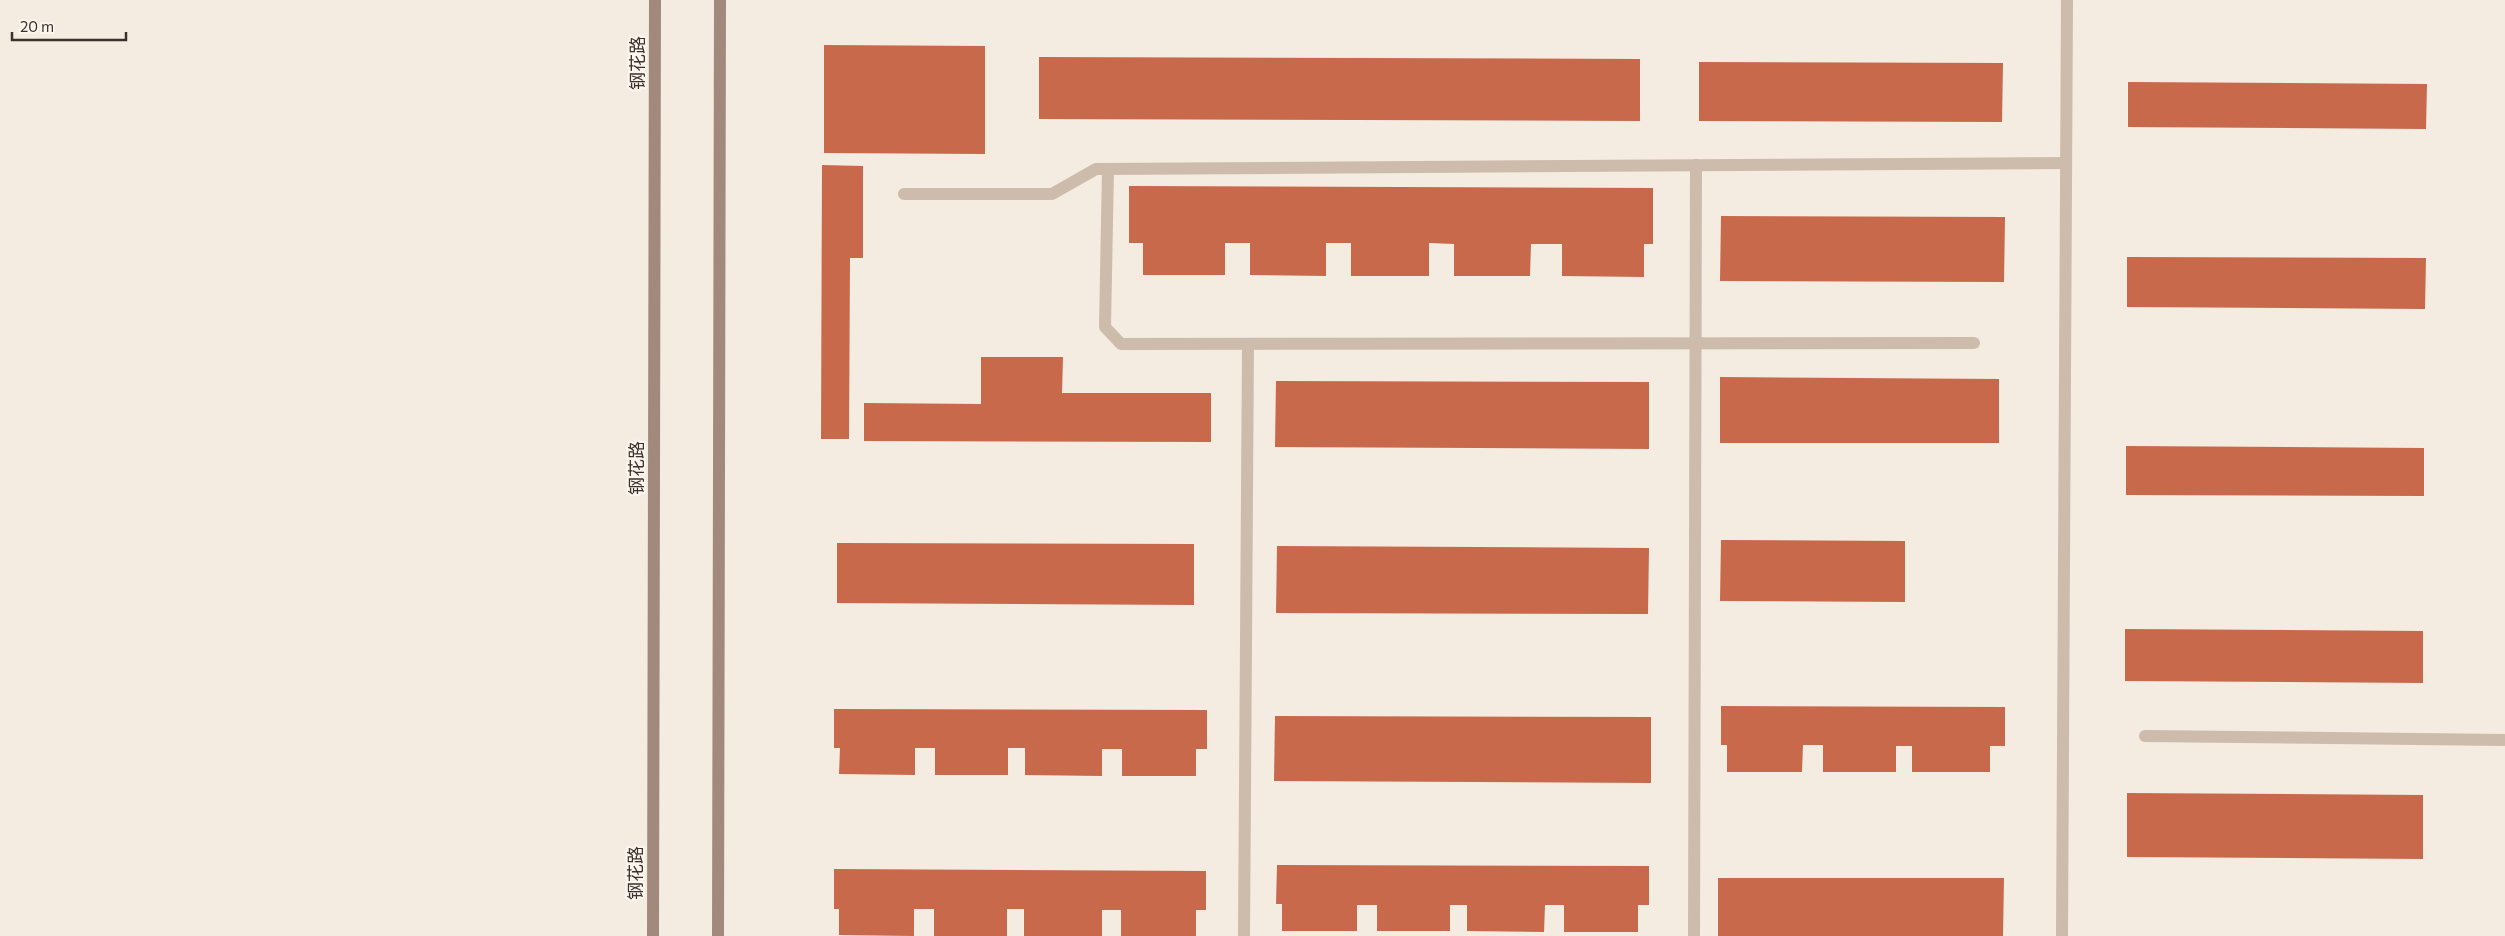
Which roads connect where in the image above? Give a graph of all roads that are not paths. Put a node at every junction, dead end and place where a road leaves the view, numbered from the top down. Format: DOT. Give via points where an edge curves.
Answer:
graph roads {
  1 [pos="655,0"];
  2 [pos="720,0"];
  3 [pos="2067,0"];
  4 [pos="2066,164"];
  5 [pos="1696,165"];
  6 [pos="1108,168"];
  7 [pos="904,194"];
  8 [pos="1696,343"];
  9 [pos="1974,343"];
  10 [pos="1248,344"];
  11 [pos="2145,736"];
  12 [pos="2505,740"];
  13 [pos="653,936"];
  14 [pos="718,936"];
  15 [pos="1244,936"];
  16 [pos="1694,936"];
  17 [pos="2062,936"];
  1 -- 13 [label="main road, 钢花路"];
  2 -- 14 [label="main road"];
  3 -- 4 [label="street"];
  4 -- 5 [label="street"];
  4 -- 17 [label="street"];
  5 -- 6 [label="street"];
  5 -- 8 [label="street"];
  6 -- 7 [label="street" via="1096,168 1052,194"];
  6 -- 10 [label="street" via="1105,327 1121,344"];
  8 -- 9 [label="street"];
  8 -- 10 [label="street"];
  8 -- 16 [label="street"];
  10 -- 15 [label="street"];
  11 -- 12 [label="street"];
}
